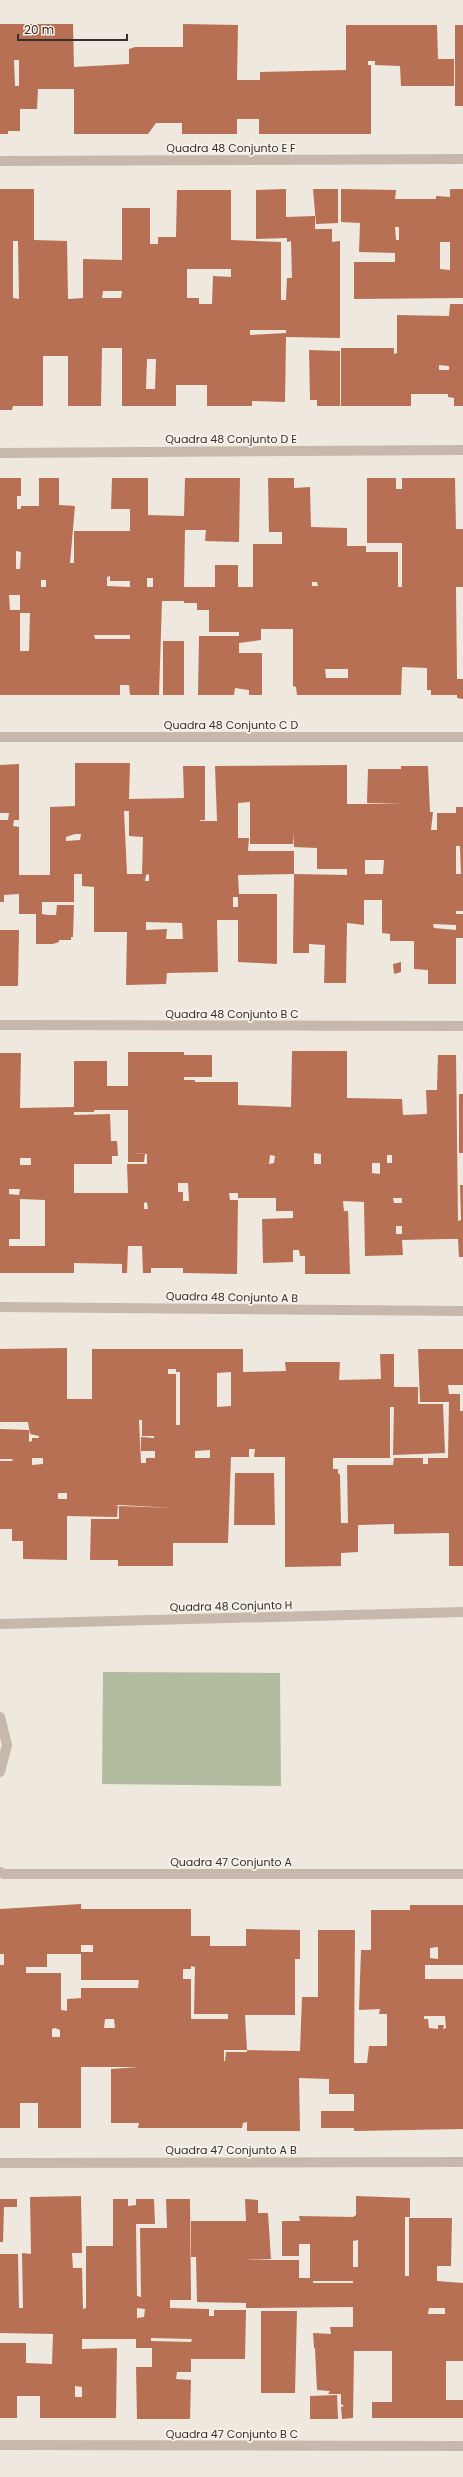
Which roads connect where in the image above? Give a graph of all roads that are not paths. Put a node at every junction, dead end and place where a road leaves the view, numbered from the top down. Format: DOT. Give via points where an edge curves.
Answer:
graph roads {
  1 [pos="463,159"];
  2 [pos="0,161"];
  3 [pos="463,450"];
  4 [pos="0,453"];
  5 [pos="0,737"];
  6 [pos="463,737"];
  7 [pos="0,1026"];
  8 [pos="463,1026"];
  9 [pos="0,1307"];
  10 [pos="463,1311"];
  11 [pos="463,1612"];
  12 [pos="0,1624"];
  13 [pos="0,1717"];
  14 [pos="0,1772"];
  15 [pos="0,1872"];
  16 [pos="463,1874"];
  17 [pos="463,2162"];
  18 [pos="0,2163"];
  19 [pos="0,2445"];
  20 [pos="463,2446"];
  1 -- 2 [label="street, Quadra 48 Conjunto E F"];
  3 -- 4 [label="street, Quadra 48 Conjunto D E"];
  5 -- 6 [label="street, Quadra 48 Conjunto C D"];
  7 -- 8 [label="street, Quadra 48 Conjunto B C"];
  9 -- 10 [label="street, Quadra 48 Conjunto A B"];
  11 -- 12 [label="street, Quadra 48 Conjunto H"];
  13 -- 14 [label="street" via="7,1745"];
  15 -- 16 [label="street, Quadra 47 Conjunto A"];
  17 -- 18 [label="street, Quadra 47 Conjunto A B"];
  19 -- 20 [label="street, Quadra 47 Conjunto B C"];
}
